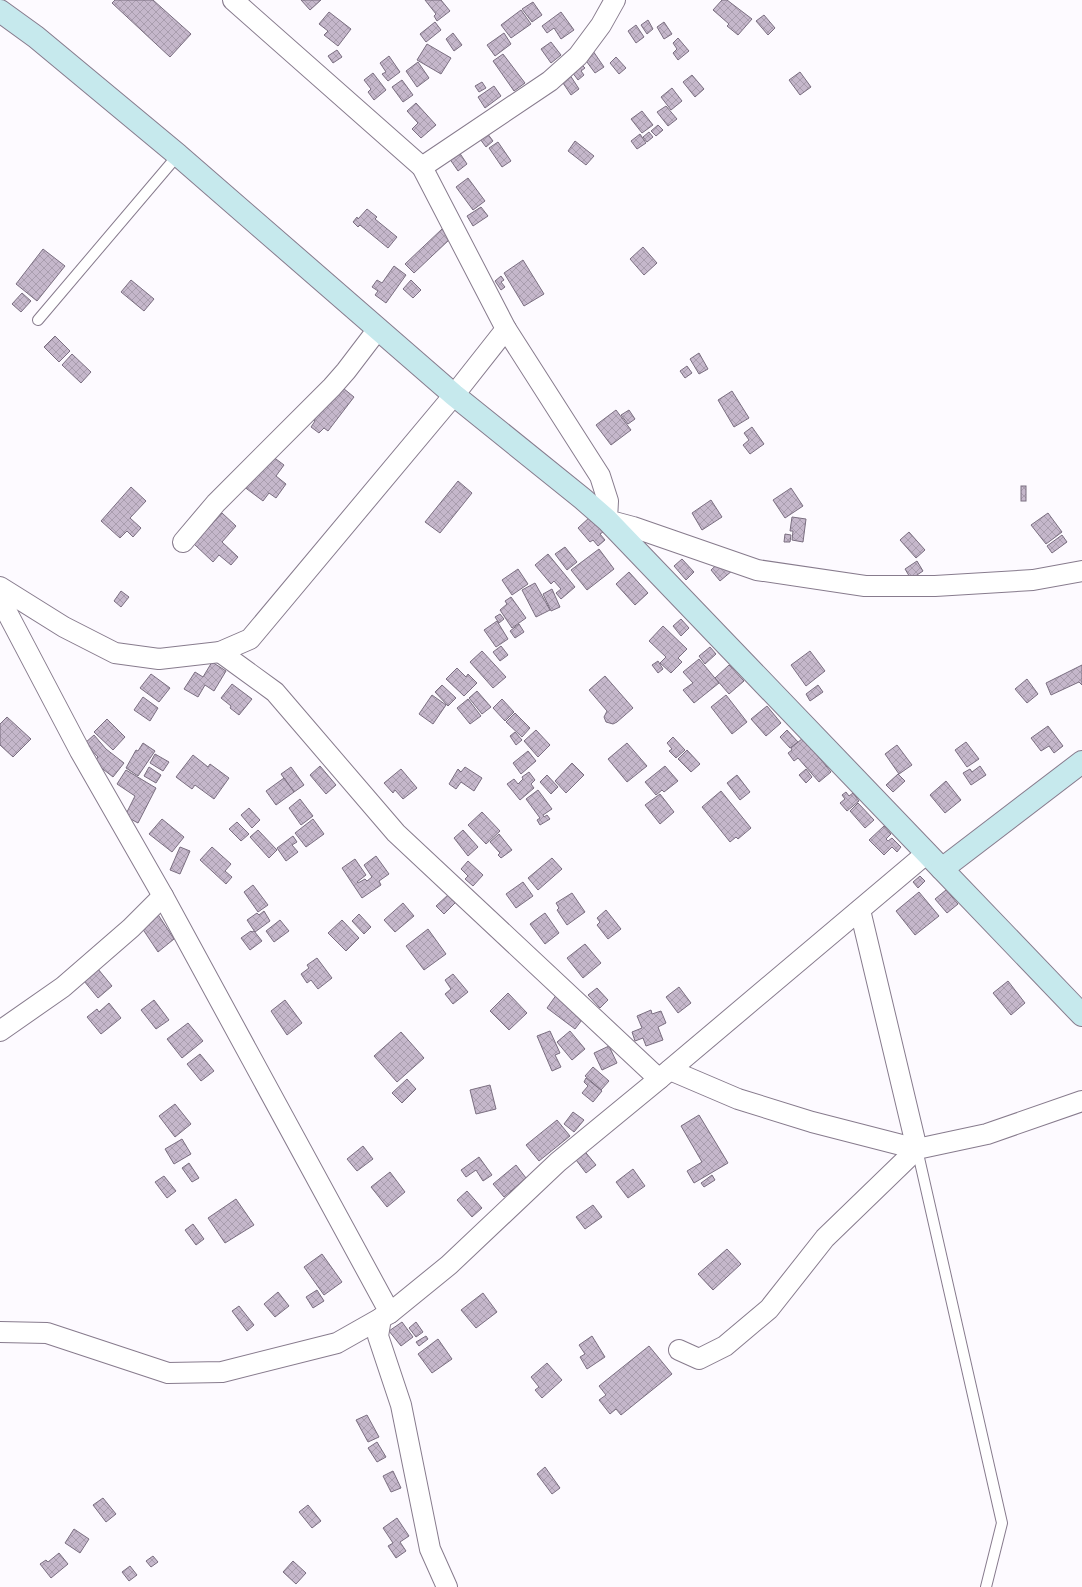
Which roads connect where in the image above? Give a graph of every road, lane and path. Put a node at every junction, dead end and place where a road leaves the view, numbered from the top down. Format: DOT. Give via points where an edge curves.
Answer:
graph roads {
  1 [pos="233,0"];
  2 [pos="615,0"];
  3 [pos="0,11"];
  4 [pos="178,155"];
  5 [pos="422,167"];
  6 [pos="38,320"];
  7 [pos="378,329"];
  8 [pos="506,329"];
  9 [pos="454,395"];
  10 [pos="607,520"];
  11 [pos="183,542"];
  12 [pos="1082,571"];
  13 [pos="0,587"];
  14 [pos="0,599"];
  15 [pos="220,652"];
  16 [pos="1082,762"];
  17 [pos="927,853"];
  18 [pos="942,869"];
  19 [pos="163,896"];
  20 [pos="860,910"];
  21 [pos="1082,1015"];
  22 [pos="0,1031"];
  23 [pos="665,1074"];
  24 [pos="1082,1101"];
  25 [pos="917,1149"];
  26 [pos="386,1316"];
  27 [pos="0,1332"];
  28 [pos="679,1350"];
  29 [pos="447,1587"];
  30 [pos="986,1587"];
  1 -- 5 [label="street"];
  2 -- 5 [label="street" via="601,25 578,56 550,81"];
  3 -- 4 [label="street" via="36,37"];
  4 -- 6 [label="lane"];
  4 -- 7 [label="street"];
  5 -- 8 [label="street"];
  7 -- 9 [label="street"];
  7 -- 11 [label="street" via="332,387 216,503"];
  8 -- 9 [label="street"];
  8 -- 10 [label="street" via="600,476 608,501"];
  9 -- 10 [label="street"];
  9 -- 15 [label="street" via="250,639"];
  10 -- 12 [label="street" via="757,570 865,586 935,586 1033,580"];
  10 -- 17 [label="street"];
  13 -- 15 [label="street" via="115,653 160,659"];
  14 -- 19 [label="street" via="80,751"];
  15 -- 23 [label="street" via="274,692 396,833"];
  16 -- 18 [label="street"];
  17 -- 18 [label="street"];
  17 -- 20 [label="street"];
  18 -- 21 [label="street"];
  19 -- 22 [label="street" via="131,928 63,987"];
  19 -- 26 [label="street"];
  20 -- 23 [label="street"];
  20 -- 25 [label="street"];
  23 -- 25 [label="street" via="738,1100"];
  23 -- 26 [label="street" via="558,1162 449,1265"];
  24 -- 25 [label="street" via="987,1134"];
  25 -- 28 [label="street" via="825,1238 769,1309 725,1346 699,1359"];
  25 -- 30 [label="lane" via="1002,1523"];
  26 -- 27 [label="street" via="337,1343 222,1372 168,1373 47,1334"];
  26 -- 29 [label="street" via="378,1336 402,1405 430,1549"];
}
